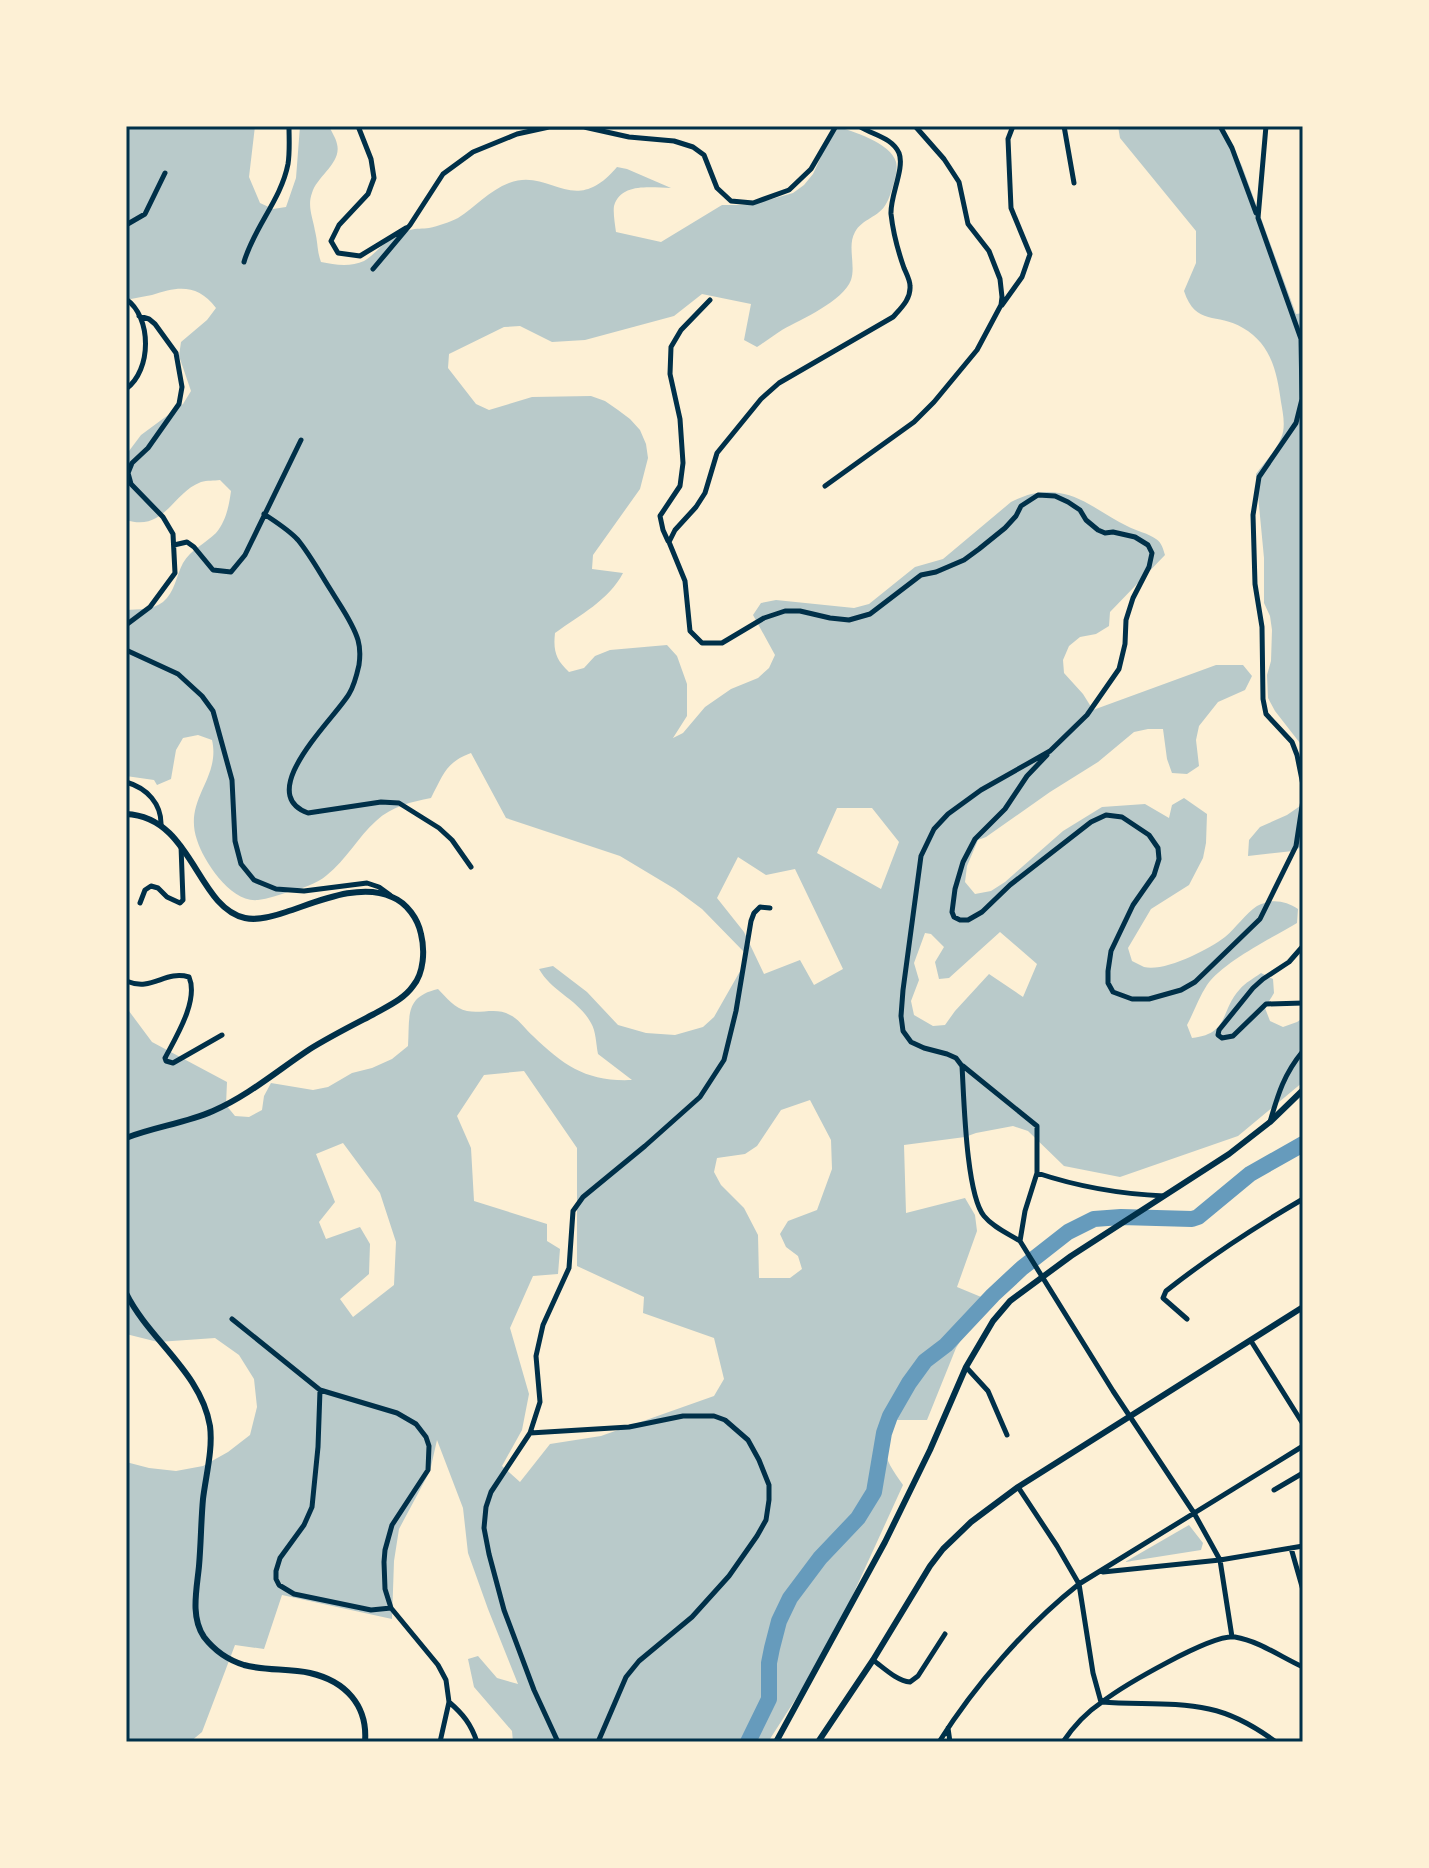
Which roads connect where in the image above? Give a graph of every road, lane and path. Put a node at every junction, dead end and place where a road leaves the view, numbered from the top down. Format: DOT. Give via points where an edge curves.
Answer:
graph roads {
  1 [pos="289,126"];
  2 [pos="358,126"];
  3 [pos="836,126"];
  4 [pos="859,126"];
  5 [pos="915,126"];
  6 [pos="1013,126"];
  7 [pos="1064,126"];
  8 [pos="1220,126"];
  9 [pos="1266,126"];
  10 [pos="165,173"];
  11 [pos="1074,183"];
  12 [pos="1258,218"];
  13 [pos="126,225"];
  14 [pos="410,225"];
  15 [pos="244,262"];
  16 [pos="373,269"];
  17 [pos="126,299"];
  18 [pos="710,300"];
  19 [pos="1001,305"];
  20 [pos="139,316"];
  21 [pos="126,389"];
  22 [pos="301,440"];
  23 [pos="825,486"];
  24 [pos="264,514"];
  25 [pos="669,542"];
  26 [pos="174,545"];
  27 [pos="126,625"];
  28 [pos="126,650"];
  29 [pos="1050,751"];
  30 [pos="126,782"];
  31 [pos="1303,785"];
  32 [pos="1303,800"];
  33 [pos="126,814"];
  34 [pos="161,826"];
  35 [pos="181,845"];
  36 [pos="471,867"];
  37 [pos="394,898"];
  38 [pos="140,903"];
  39 [pos="770,908"];
  40 [pos="1303,946"];
  41 [pos="126,981"];
  42 [pos="1303,1003"];
  43 [pos="222,1035"];
  44 [pos="1303,1051"];
  45 [pos="962,1066"];
  46 [pos="1303,1090"];
  47 [pos="1270,1122"];
  48 [pos="126,1138"];
  49 [pos="1037,1173"];
  50 [pos="1165,1197"];
  51 [pos="1303,1199"];
  52 [pos="1021,1244"];
  53 [pos="1040,1274"];
  54 [pos="126,1293"];
  55 [pos="1303,1307"];
  56 [pos="232,1319"];
  57 [pos="1187,1319"];
  58 [pos="1251,1341"];
  59 [pos="966,1367"];
  60 [pos="320,1390"];
  61 [pos="1130,1415"];
  62 [pos="1303,1424"];
  63 [pos="530,1433"];
  64 [pos="1007,1435"];
  65 [pos="1303,1446"];
  66 [pos="1303,1473"];
  67 [pos="1018,1487"];
  68 [pos="1274,1490"];
  69 [pos="1194,1513"];
  70 [pos="1303,1546"];
  71 [pos="1291,1548"];
  72 [pos="1124,1557"];
  73 [pos="1220,1560"];
  74 [pos="1126,1569"];
  75 [pos="1098,1573"];
  76 [pos="1079,1584"];
  77 [pos="1303,1590"];
  78 [pos="391,1608"];
  79 [pos="945,1634"];
  80 [pos="1232,1637"];
  81 [pos="873,1660"];
  82 [pos="1303,1667"];
  83 [pos="449,1702"];
  84 [pos="1101,1702"];
  85 [pos="948,1727"];
  86 [pos="365,1742"];
  87 [pos="440,1742"];
  88 [pos="477,1742"];
  89 [pos="558,1742"];
  90 [pos="598,1742"];
  91 [pos="776,1742"];
  92 [pos="818,1742"];
  93 [pos="939,1742"];
  94 [pos="950,1742"];
  95 [pos="1063,1742"];
  96 [pos="1276,1742"];
  1 -- 15 [label="street" via="289,162"];
  2 -- 14 [label="street" via="374,178 368,194 331,241 338,253 360,256"];
  3 -- 14 [label="street" via="811,169 789,190 753,203 731,201 717,188 704,155 674,141 584,127 517,134 473,152 443,174"];
  4 -- 25 [label="street" via="890,141 901,161 891,212 910,285 906,302 893,317 779,383 761,399 717,453 705,493"];
  5 -- 19 [label="street" via="959,182 968,224 989,251 1000,279"];
  6 -- 19 [label="street" via="1008,139 1011,208 1030,254 1022,277"];
  7 -- 11 [label="street"];
  8 -- 12 [label="street"];
  9 -- 12 [label="street"];
  10 -- 13 [label="street" via="145,214"];
  12 -- 31 [label="street" via="1301,339 1302,399 1296,423 1259,477 1253,515 1263,699 1266,714 1292,742"];
  14 -- 16 [label="street"];
  17 -- 20 [label="street"];
  18 -- 25 [label="street" via="671,347 683,463 680,486 660,516"];
  19 -- 23 [label="street" via="977,350 934,402"];
  20 -- 21 [label="street" via="144,362"];
  20 -- 26 [label="street" via="155,324 176,353 182,387 179,404 128,473 131,484 163,517"];
  22 -- 24 [label="street"];
  24 -- 26 [label="street" via="231,572 213,570 187,542"];
  24 -- 36 [label="street" via="298,539 358,640 360,662 350,693 295,768 290,788 294,804 308,813 399,803 439,828"];
  25 -- 29 [label="street" via="685,581 690,631 702,643 722,643 785,611 849,620 870,614 921,575 964,560 1038,495 1068,502 1098,530 1135,537 1152,553 1126,620 1119,669 1087,715"];
  26 -- 27 [label="street" via="175,573 150,607"];
  28 -- 37 [label="street" via="178,674 213,711 232,780 235,841 241,864 254,880 276,889 304,891 367,883"];
  29 -- 32 [label="street" via="975,839 963,862 952,912 968,920 1091,822 1106,815 1122,817 1149,835 1159,859 1111,951 1108,983 1113,992 1132,999 1149,999 1195,982 1260,919 1296,846"];
  29 -- 45 [label="street" via="948,814 921,856 903,990 903,1031 911,1042 956,1058"];
  30 -- 34 [label="street" via="149,794 160,811"];
  33 -- 34 [label="street"];
  34 -- 35 [label="street"];
  35 -- 37 [label="street" via="218,900 245,918 272,916 352,893"];
  35 -- 38 [label="street" via="183,900 151,886"];
  37 -- 48 [label="street" via="410,910 423,943 419,978 405,996 311,1049 233,1102"];
  39 -- 63 [label="street" via="754,913 724,1060 700,1097 573,1211 569,1268 543,1325 536,1356 540,1402"];
  40 -- 42 [label="street" via="1253,988 1218,1035 1233,1036 1266,1004"];
  41 -- 43 [label="street" via="136,985 178,974 189,977 193,986 188,1010 166,1061 173,1063"];
  44 -- 47 [label="street" via="1281,1085"];
  45 -- 49 [label="street" via="1037,1126"];
  45 -- 52 [label="street" via="976,1201 992,1225"];
  46 -- 47 [label="street"];
  47 -- 50 [label="street"];
  49 -- 50 [label="street" via="1097,1190"];
  49 -- 52 [label="street"];
  50 -- 53 [label="street"];
  51 -- 57 [label="street" via="1237,1238 1166,1291 1163,1298"];
  52 -- 53 [label="street"];
  53 -- 59 [label="street" via="993,1321"];
  53 -- 61 [label="street"];
  54 -- 86 [label="street" via="207,1411 211,1430 195,1604 203,1635 227,1658 245,1665 310,1672 342,1686 360,1710"];
  55 -- 58 [label="street"];
  56 -- 60 [label="street"];
  58 -- 61 [label="street"];
  58 -- 62 [label="street"];
  59 -- 64 [label="street" via="988,1391"];
  59 -- 91 [label="street" via="885,1542"];
  60 -- 78 [label="street" via="397,1413 416,1424 429,1446 428,1470 392,1525 385,1550 385,1589"];
  60 -- 78 [label="street" via="314,1497 304,1525 280,1558 276,1579 294,1594 371,1610"];
  61 -- 67 [label="street"];
  61 -- 69 [label="street"];
  63 -- 89 [label="street" via="491,1492 484,1528 504,1610"];
  63 -- 90 [label="street" via="714,1416 748,1440 769,1485 766,1520 757,1536 692,1617 626,1677"];
  65 -- 69 [label="street"];
  66 -- 68 [label="street"];
  67 -- 76 [label="street"];
  67 -- 81 [label="street" via="943,1549"];
  69 -- 72 [label="street"];
  69 -- 73 [label="street"];
  70 -- 71 [label="street"];
  71 -- 73 [label="street"];
  71 -- 77 [label="street"];
  72 -- 74 [label="street"];
  72 -- 75 [label="street"];
  73 -- 74 [label="street"];
  73 -- 80 [label="street"];
  74 -- 75 [label="street"];
  75 -- 76 [label="street"];
  76 -- 84 [label="street"];
  76 -- 85 [label="street" via="999,1663"];
  78 -- 83 [label="street" via="438,1665"];
  79 -- 81 [label="street" via="910,1682"];
  80 -- 82 [label="street"];
  80 -- 84 [label="street" via="1166,1663"];
  81 -- 92 [label="street"];
  83 -- 87 [label="street"];
  83 -- 88 [label="street" via="471,1726"];
  84 -- 95 [label="street"];
  84 -- 96 [label="street" via="1210,1709"];
  85 -- 93 [label="street"];
  85 -- 94 [label="street"];
}
